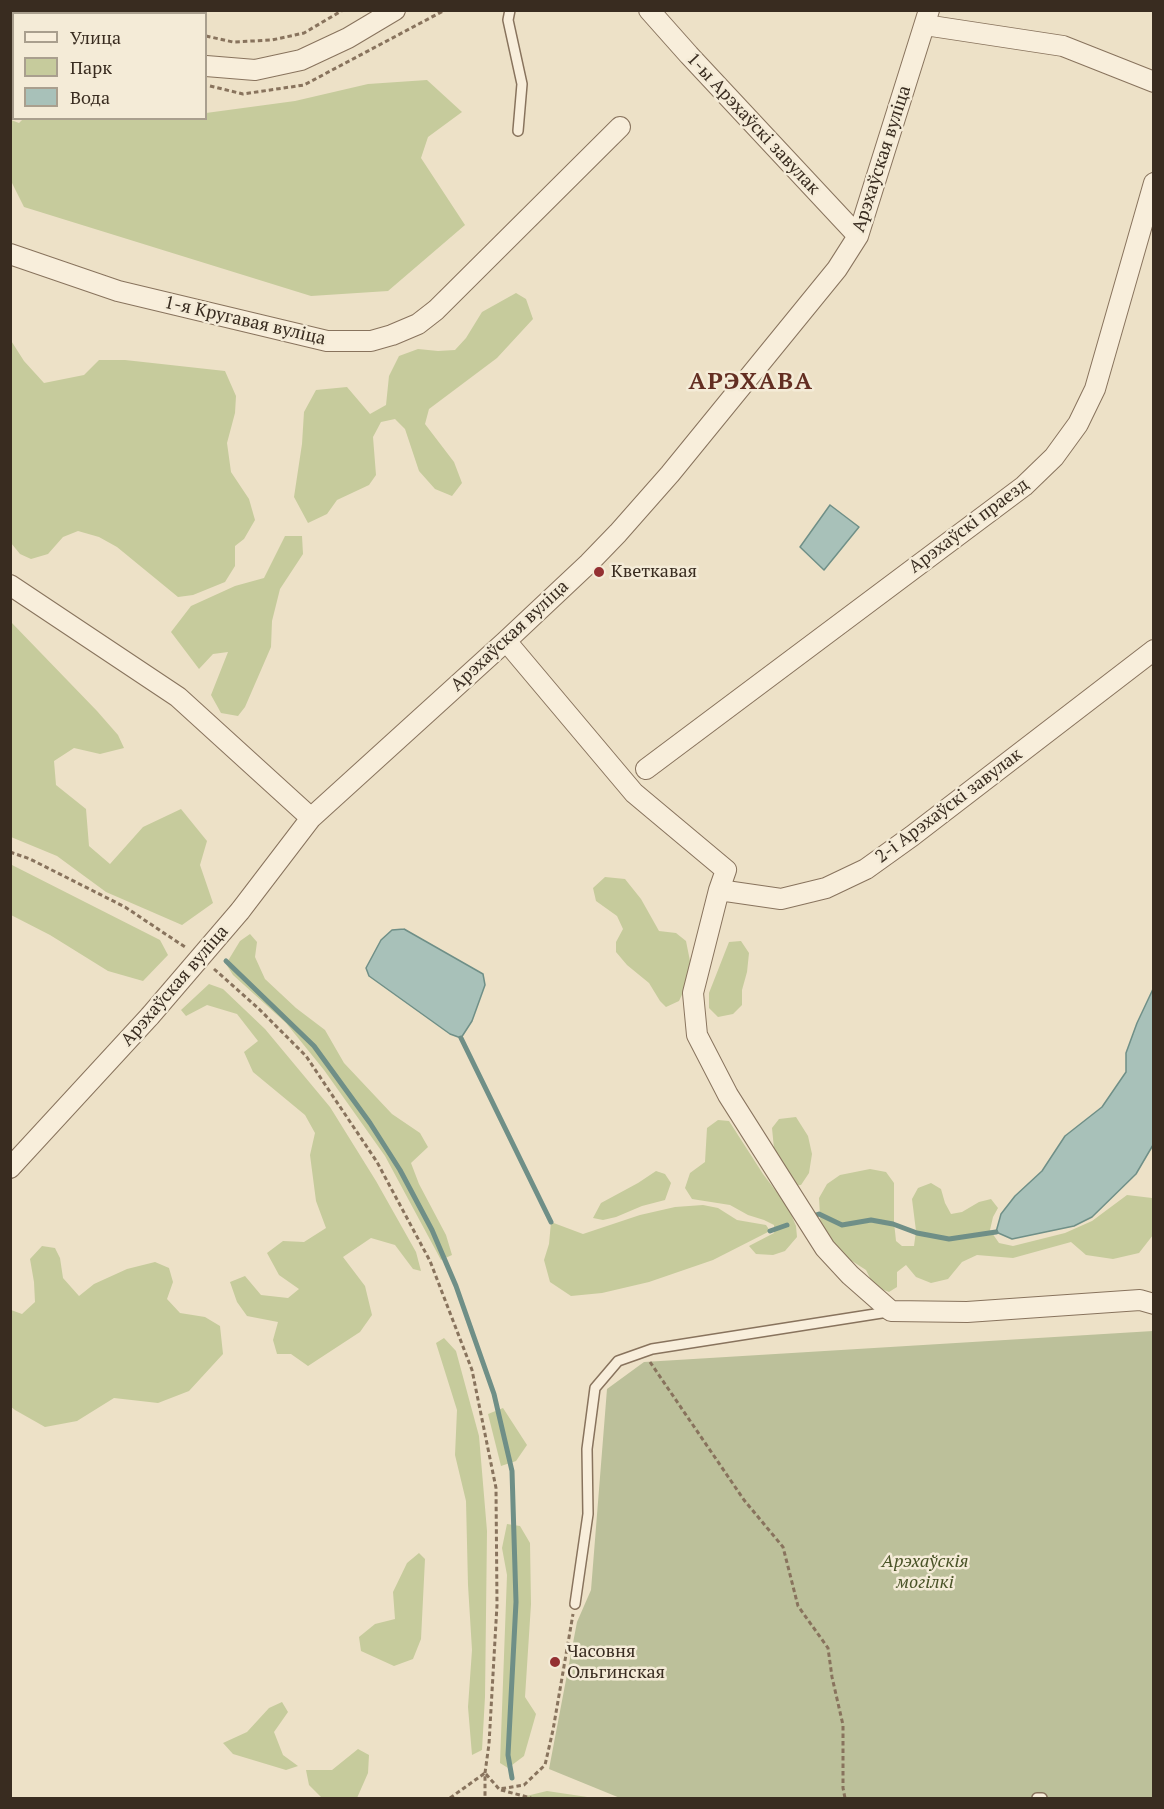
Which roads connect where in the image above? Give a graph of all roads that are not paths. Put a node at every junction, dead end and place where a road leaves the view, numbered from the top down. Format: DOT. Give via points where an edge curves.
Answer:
graph roads {
  1 [pos="395,10"];
  2 [pos="510,10"];
  3 [pos="649,10"];
  4 [pos="927,18"];
  5 [pos="207,66"];
  6 [pos="1154,82"];
  7 [pos="620,127"];
  8 [pos="518,131"];
  9 [pos="1154,183"];
  10 [pos="858,236"];
  11 [pos="10,254"];
  12 [pos="10,585"];
  13 [pos="506,642"];
  14 [pos="1154,650"];
  15 [pos="646,769"];
  16 [pos="311,818"];
  17 [pos="719,890"];
  18 [pos="10,1168"];
  19 [pos="1154,1304"];
  20 [pos="891,1311"];
  21 [pos="575,1604"];
  22 [pos="1037,1798"];
  23 [pos="1042,1798"];
  1 -- 5 [label="street" via="301,60 255,70"];
  2 -- 8 [label="lane" via="508,20 522,84"];
  3 -- 10 [label="street, 1-ы Арэхаўскі завулак"];
  4 -- 6 [label="street" via="1063,46"];
  4 -- 10 [label="street, Арэхаўская вуліца"];
  7 -- 11 [label="street, 1-я Кругавая вуліца" via="436,310 418,324 370,341 327,341 118,291"];
  9 -- 15 [label="street, Арэхаўскі праезд" via="1095,389 1078,424 1054,457 1024,486"];
  10 -- 13 [label="street, Арэхаўская вуліца" via="837,269 670,474 589,563"];
  12 -- 16 [label="street" via="178,698"];
  13 -- 16 [label="street, Арэхаўская вуліца"];
  13 -- 17 [label="street" via="634,793 726,870"];
  14 -- 17 [label="street, 2-і Арэхаўскі завулак" via="866,869 826,888 782,899"];
  16 -- 18 [label="street, Арэхаўская вуліца, bridge" via="240,911 150,1016"];
  17 -- 20 [label="street" via="693,993 697,1035 728,1095 825,1248"];
  19 -- 20 [label="street" via="1140,1300 967,1312"];
  20 -- 21 [label="lane" via="652,1349 618,1361 595,1388 587,1449 588,1514"];
  22 -- 23 [label="lane"];
}
